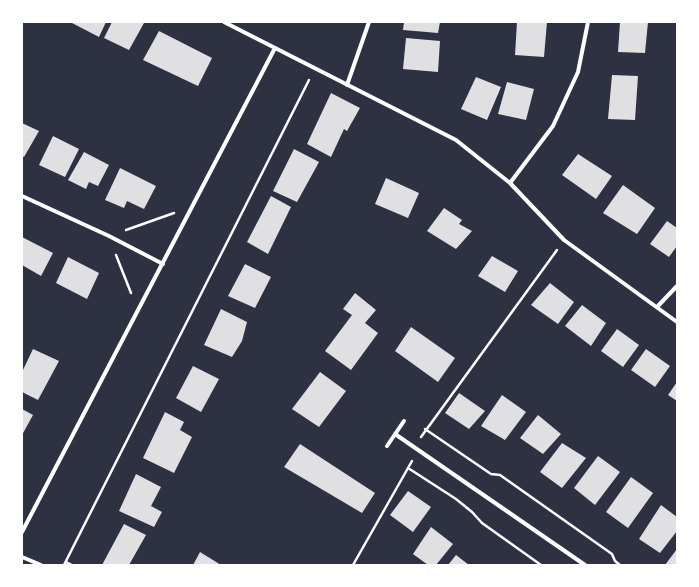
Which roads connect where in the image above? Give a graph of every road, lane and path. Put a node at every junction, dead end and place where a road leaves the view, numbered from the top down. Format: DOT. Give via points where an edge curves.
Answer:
graph roads {
  1 [pos="224,22"];
  2 [pos="369,22"];
  3 [pos="588,22"];
  4 [pos="274,48"];
  5 [pos="314,68"];
  6 [pos="347,85"];
  7 [pos="510,183"];
  8 [pos="22,196"];
  9 [pos="192,207"];
  10 [pos="108,236"];
  11 [pos="564,240"];
  12 [pos="163,264"];
  13 [pos="677,286"];
  14 [pos="657,307"];
  15 [pos="138,311"];
  16 [pos="677,322"];
  17 [pos="404,421"];
  18 [pos="425,429"];
  19 [pos="395,434"];
  20 [pos="387,446"];
  21 [pos="416,448"];
  22 [pos="408,468"];
  23 [pos="22,532"];
  24 [pos="22,557"];
  25 [pos="65,563"];
  26 [pos="40,565"];
  27 [pos="72,565"];
  28 [pos="353,565"];
  29 [pos="541,565"];
  30 [pos="585,565"];
  31 [pos="620,565"];
  1 -- 4 [label="street"];
  2 -- 6 [label="street"];
  3 -- 7 [label="street" via="578,72 553,126"];
  4 -- 5 [label="street"];
  4 -- 9 [label="street"];
  5 -- 6 [label="street"];
  5 -- 25 [label="path"];
  6 -- 7 [label="street" via="456,140"];
  7 -- 11 [label="street"];
  8 -- 10 [label="street"];
  9 -- 10 [label="path"];
  9 -- 12 [label="street"];
  10 -- 12 [label="street"];
  10 -- 15 [label="path"];
  11 -- 14 [label="street"];
  11 -- 18 [label="path"];
  12 -- 15 [label="street"];
  13 -- 14 [label="street"];
  14 -- 16 [label="street"];
  15 -- 23 [label="street"];
  17 -- 19 [label="street"];
  18 -- 21 [label="path"];
  18 -- 31 [label="path" via="491,474 500,475 612,554"];
  19 -- 20 [label="street"];
  19 -- 21 [label="street"];
  21 -- 22 [label="path"];
  21 -- 30 [label="street"];
  22 -- 28 [label="path"];
  22 -- 29 [label="path" via="461,503 482,523"];
  24 -- 26 [label="street"];
  25 -- 27 [label="path"];
}
